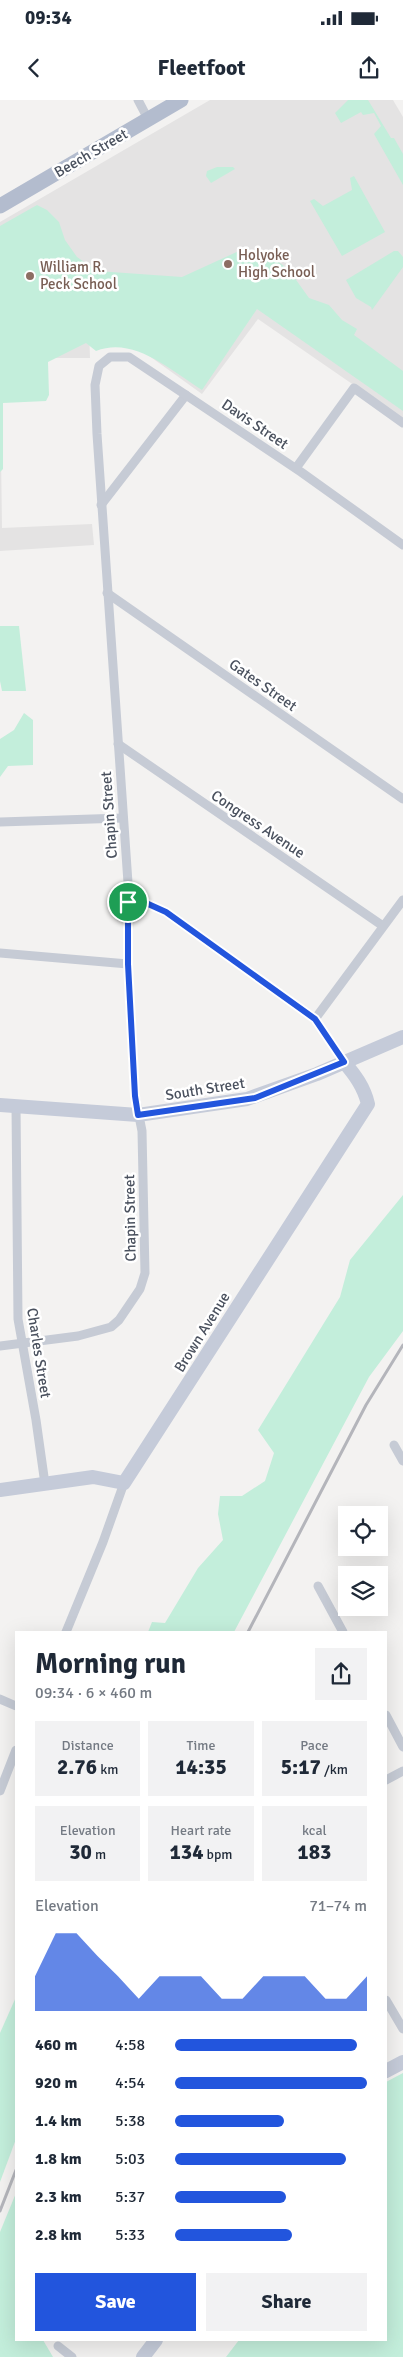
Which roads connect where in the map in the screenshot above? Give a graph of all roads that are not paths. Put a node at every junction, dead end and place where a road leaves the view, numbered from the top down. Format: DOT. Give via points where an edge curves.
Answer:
graph roads {
  1 [pos="138,100"];
  2 [pos="181,100"];
  3 [pos="148,119"];
  4 [pos="0,206"];
  5 [pos="96,381"];
  6 [pos="186,395"];
  7 [pos="403,423"];
  8 [pos="296,468"];
  9 [pos="101,504"];
  10 [pos="403,545"];
  11 [pos="107,594"];
  12 [pos="118,744"];
  13 [pos="403,799"];
  14 [pos="123,818"];
  15 [pos="0,822"];
  16 [pos="403,900"];
  17 [pos="128,902"];
  18 [pos="383,926"];
  19 [pos="0,952"];
  20 [pos="128,964"];
  21 [pos="315,1019"];
  22 [pos="403,1037"];
  23 [pos="344,1062"];
  24 [pos="0,1105"];
  25 [pos="16,1106"];
  26 [pos="138,1115"];
  27 [pos="22,1342"];
  28 [pos="0,1346"];
  29 [pos="394,1445"];
  30 [pos="403,1461"];
  31 [pos="124,1483"];
  32 [pos="45,1484"];
  33 [pos="0,1490"];
  34 [pos="318,1586"];
  35 [pos="66,1631"];
  36 [pos="342,1631"];
  37 [pos="0,1699"];
  38 [pos="15,1706"];
  39 [pos="387,1717"];
  40 [pos="403,1747"];
  41 [pos="15,1753"];
  42 [pos="403,1771"];
  43 [pos="387,1779"];
  44 [pos="0,1791"];
  45 [pos="387,2002"];
  46 [pos="403,2029"];
  47 [pos="403,2062"];
  48 [pos="387,2070"];
  49 [pos="155,2341"];
  50 [pos="58,2346"];
  51 [pos="72,2357"];
  52 [pos="143,2357"];
  1 -- 3 [label="street"];
  2 -- 3 [label="main road, Beech Street"];
  3 -- 4 [label="main road, Beech Street"];
  5 -- 6 [label="street, Davis Street" via="99,366 110,356 129,357"];
  5 -- 9 [label="street, Chapin Street"];
  6 -- 8 [label="street, Davis Street"];
  6 -- 9 [label="street"];
  7 -- 8 [label="street" via="354,388"];
  8 -- 10 [label="street, Davis Street"];
  9 -- 11 [label="street, Chapin Street"];
  11 -- 12 [label="street, Chapin Street"];
  11 -- 13 [label="street, Gates Street"];
  12 -- 14 [label="street, Chapin Street"];
  12 -- 18 [label="street, Congress Avenue"];
  14 -- 15 [label="street"];
  14 -- 17 [label="street, Chapin Street"];
  16 -- 18 [label="street"];
  17 -- 20 [label="street, Chapin Street"];
  17 -- 21 [label="street" via="146,903 166,912"];
  18 -- 21 [label="street"];
  19 -- 20 [label="street"];
  20 -- 26 [label="street, Chapin Street"];
  21 -- 23 [label="street"];
  22 -- 23 [label="street, South Street"];
  23 -- 26 [label="street, South Street" via="255,1098"];
  23 -- 31 [label="street, Brown Avenue" via="365,1092 368,1104"];
  24 -- 25 [label="street, South Street"];
  25 -- 26 [label="street, South Street"];
  25 -- 27 [label="street, Charles Street" via="18,1319"];
  26 -- 27 [label="street, Chapin Street" via="142,1131 145,1272 140,1289 111,1327 78,1336"];
  27 -- 28 [label="street"];
  27 -- 32 [label="street, Charles Street"];
  29 -- 30 [label="street"];
  31 -- 32 [label="street" via="93,1477"];
  31 -- 35 [label="street, Brown Avenue"];
  32 -- 33 [label="street"];
  34 -- 36 [label="street"];
  37 -- 38 [label="street"];
  39 -- 40 [label="street"];
  41 -- 44 [label="street"];
  42 -- 43 [label="street"];
  45 -- 46 [label="street"];
  47 -- 48 [label="street"];
  49 -- 52 [label="street"];
  50 -- 51 [label="street"];
}
